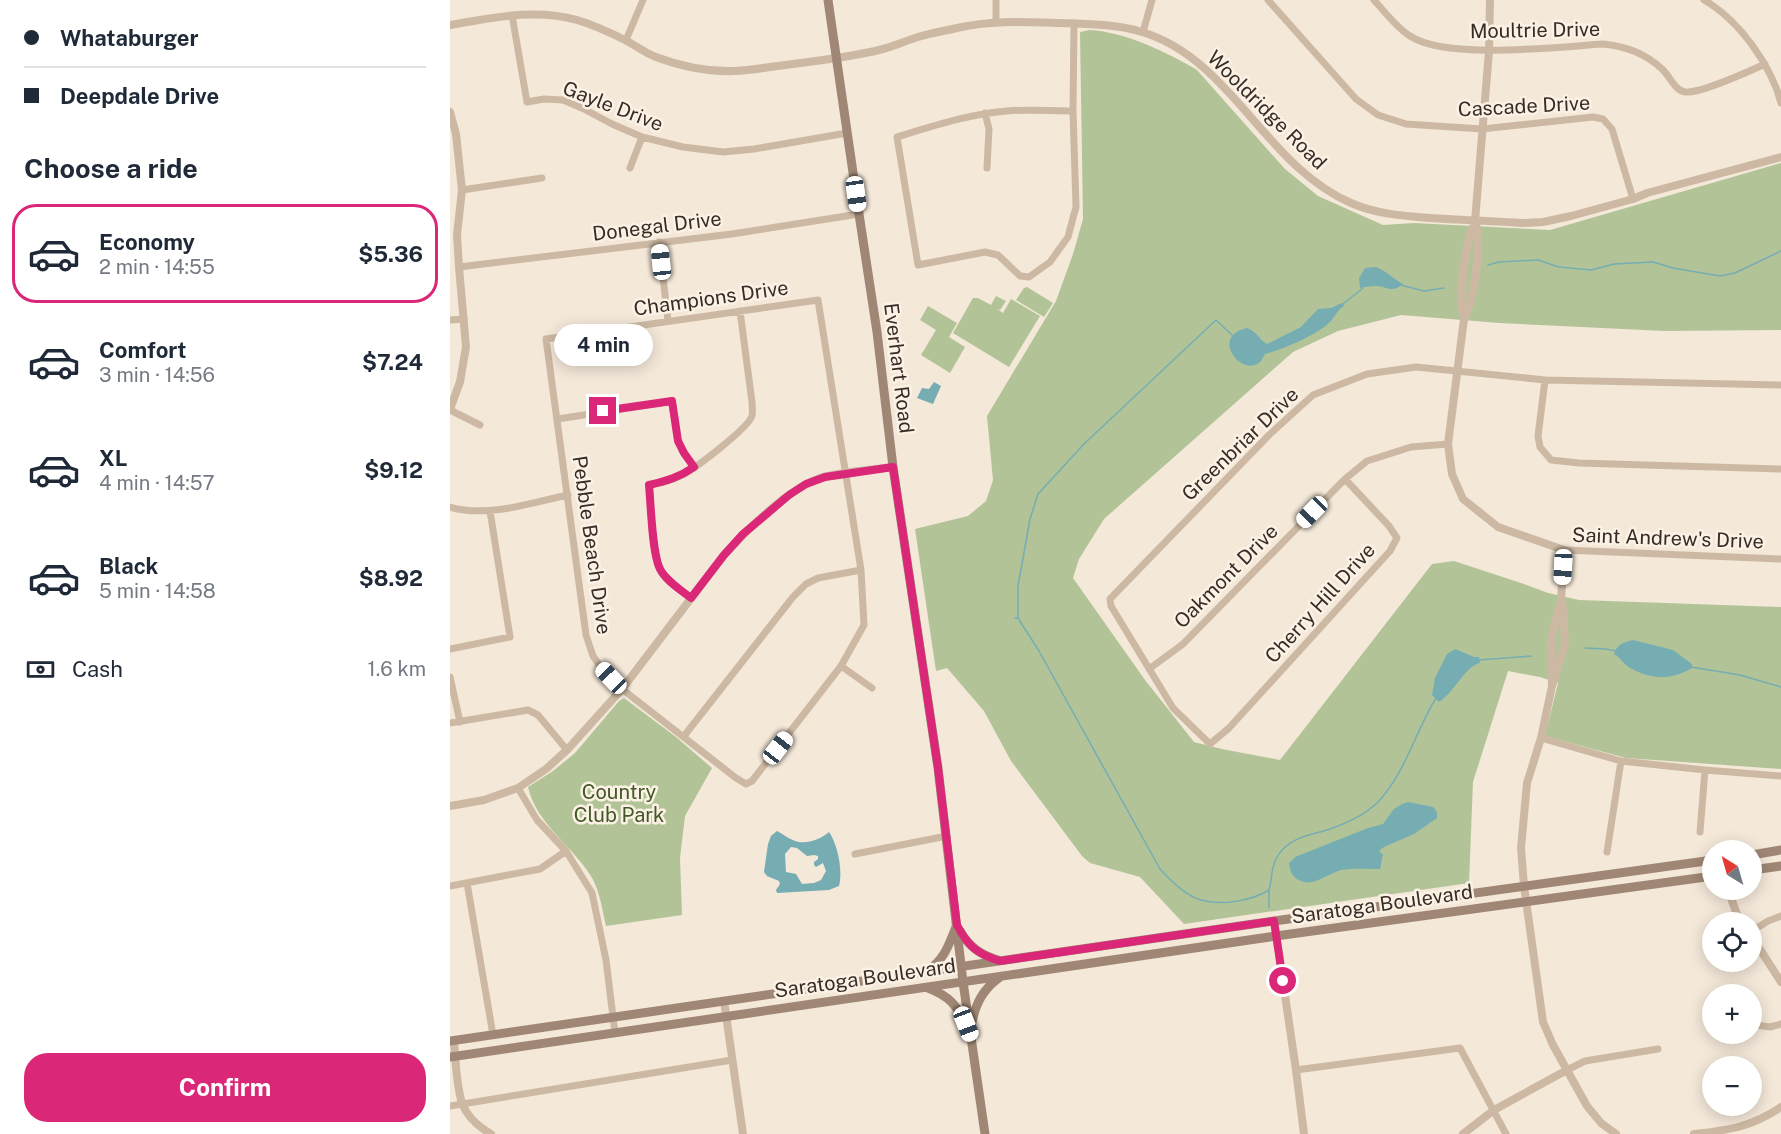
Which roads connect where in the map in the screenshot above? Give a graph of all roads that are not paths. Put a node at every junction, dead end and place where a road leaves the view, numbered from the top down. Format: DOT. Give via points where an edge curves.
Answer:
graph roads {
  1 [pos="643,0"];
  2 [pos="828,0"];
  3 [pos="996,0"];
  4 [pos="1152,0"];
  5 [pos="1268,0"];
  6 [pos="1374,0"];
  7 [pos="1490,0"];
  8 [pos="1707,1"];
  9 [pos="512,15"];
  10 [pos="996,22"];
  11 [pos="1074,23"];
  12 [pos="450,25"];
  13 [pos="1143,32"];
  14 [pos="626,40"];
  15 [pos="1489,51"];
  16 [pos="836,58"];
  17 [pos="1765,64"];
  18 [pos="1781,103"];
  19 [pos="1073,111"];
  20 [pos="450,112"];
  21 [pos="985,113"];
  22 [pos="1482,129"];
  23 [pos="847,134"];
  24 [pos="642,137"];
  25 [pos="1781,157"];
  26 [pos="630,168"];
  27 [pos="987,168"];
  28 [pos="542,178"];
  29 [pos="462,190"];
  30 [pos="1633,199"];
  31 [pos="859,214"];
  32 [pos="1475,221"];
  33 [pos="454,236"];
  34 [pos="659,242"];
  35 [pos="459,267"];
  36 [pos="740,311"];
  37 [pos="464,319"];
  38 [pos="450,320"];
  39 [pos="668,321"];
  40 [pos="1458,370"];
  41 [pos="1545,380"];
  42 [pos="1781,386"];
  43 [pos="450,409"];
  44 [pos="558,419"];
  45 [pos="480,425"];
  46 [pos="1448,444"];
  47 [pos="694,467"];
  48 [pos="893,467"];
  49 [pos="1781,469"];
  50 [pos="845,474"];
  51 [pos="1345,480"];
  52 [pos="568,495"];
  53 [pos="450,507"];
  54 [pos="490,511"];
  55 [pos="1564,550"];
  56 [pos="1781,559"];
  57 [pos="861,570"];
  58 [pos="691,598"];
  59 [pos="1561,601"];
  60 [pos="450,649"];
  61 [pos="841,666"];
  62 [pos="1149,669"];
  63 [pos="450,677"];
  64 [pos="1552,686"];
  65 [pos="872,688"];
  66 [pos="622,690"];
  67 [pos="460,722"];
  68 [pos="450,723"];
  69 [pos="684,736"];
  70 [pos="1541,738"];
  71 [pos="1210,744"];
  72 [pos="567,750"];
  73 [pos="1621,761"];
  74 [pos="1705,770"];
  75 [pos="1781,776"];
  76 [pos="518,788"];
  77 [pos="450,806"];
  78 [pos="1700,832"];
  79 [pos="947,836"];
  80 [pos="1781,850"];
  81 [pos="566,851"];
  82 [pos="1607,852"];
  83 [pos="1762,853"];
  84 [pos="855,854"];
  85 [pos="1702,862"];
  86 [pos="1781,866"];
  87 [pos="1762,869"];
  88 [pos="1702,878"];
  89 [pos="467,883"];
  90 [pos="450,886"];
  91 [pos="1524,886"];
  92 [pos="1527,902"];
  93 [pos="1781,916"];
  94 [pos="1274,921"];
  95 [pos="957,925"];
  96 [pos="1762,925"];
  97 [pos="1276,936"];
  98 [pos="1762,953"];
  99 [pos="1000,961"];
  100 [pos="962,966"];
  101 [pos="923,972"];
  102 [pos="1001,977"];
  103 [pos="963,982"];
  104 [pos="1781,982"];
  105 [pos="926,987"];
  106 [pos="724,1001"];
  107 [pos="725,1017"];
  108 [pos="614,1018"];
  109 [pos="1781,1024"];
  110 [pos="1762,1026"];
  111 [pos="615,1033"];
  112 [pos="493,1035"];
  113 [pos="971,1037"];
  114 [pos="452,1041"];
  115 [pos="1658,1049"];
  116 [pos="452,1057"];
  117 [pos="732,1060"];
  118 [pos="1296,1070"];
  119 [pos="1567,1070"];
  120 [pos="462,1104"];
  121 [pos="450,1106"];
  122 [pos="1781,1107"];
  123 [pos="1494,1110"];
  124 [pos="491,1134"];
  125 [pos="743,1134"];
  126 [pos="985,1134"];
  127 [pos="1304,1134"];
  128 [pos="1463,1134"];
  129 [pos="1506,1134"];
  130 [pos="1616,1134"];
  131 [pos="1694,1134"];
  1 -- 14 [label="street"];
  2 -- 16 [label="main road, Everhart Road"];
  3 -- 10 [label="street"];
  4 -- 13 [label="street"];
  5 -- 22 [label="street, Cascade Drive" via="1356,99 1378,115 1406,124"];
  6 -- 15 [label="street, Moultrie Drive" via="1408,36 1421,42"];
  7 -- 15 [label="street, Saint Andrew's Drive"];
  8 -- 17 [label="street" via="1743,33"];
  9 -- 12 [label="street, Wooldridge Road"];
  9 -- 14 [label="street, Wooldridge Road" via="573,19"];
  9 -- 24 [label="street, Gayle Drive" via="527,102 563,100"];
  10 -- 11 [label="street, Wooldridge Road"];
  10 -- 16 [label="street, Wooldridge Road"];
  11 -- 13 [label="street, Wooldridge Road"];
  11 -- 19 [label="street"];
  13 -- 32 [label="street, Wooldridge Road" via="1171,44 1203,67 1279,151 1332,194 1377,212"];
  14 -- 16 [label="street, Wooldridge Road" via="654,56 709,70 735,71"];
  15 -- 17 [label="street, Moultrie Drive" via="1617,45 1642,54 1662,68 1678,89 1690,92"];
  15 -- 22 [label="street, Saint Andrew's Drive"];
  16 -- 23 [label="main road, Everhart Road"];
  17 -- 18 [label="street"];
  19 -- 21 [label="street"];
  19 -- 21 [label="street" via="1076,207 1068,237 1050,262 1029,277 1020,276 998,255 985,252 918,265 897,137"];
  20 -- 29 [label="street"];
  21 -- 27 [label="street"];
  22 -- 30 [label="street, Cascade Drive" via="1603,119 1612,129"];
  22 -- 32 [label="street, Saint Andrew's Drive"];
  23 -- 24 [label="street, Gayle Drive" via="723,152"];
  23 -- 31 [label="main road, Everhart Road"];
  24 -- 26 [label="street"];
  25 -- 30 [label="street, Wooldridge Road"];
  28 -- 29 [label="street"];
  29 -- 33 [label="street"];
  30 -- 32 [label="street, Wooldridge Road" via="1544,222"];
  31 -- 34 [label="street, Donegal Drive"];
  31 -- 48 [label="main road, Everhart Road"];
  32 -- 40 [label="street, Saint Andrew's Drive" via="1475,285 1464,319"];
  33 -- 35 [label="street"];
  34 -- 35 [label="street, Donegal Drive"];
  34 -- 39 [label="street"];
  35 -- 37 [label="street"];
  36 -- 39 [label="street, Champions Drive"];
  36 -- 47 [label="street" via="752,416 740,431"];
  36 -- 50 [label="street, Champions Drive" via="818,300"];
  37 -- 38 [label="street"];
  37 -- 43 [label="street" via="464,362"];
  39 -- 44 [label="street, Champions Drive" via="546,339"];
  40 -- 41 [label="street, Greenbriar Drive"];
  40 -- 46 [label="street, Saint Andrew's Drive"];
  40 -- 62 [label="street, Greenbriar Drive" via="1416,367 1367,374 1313,395 1269,435 1110,599"];
  41 -- 42 [label="street, Greenbriar Drive"];
  41 -- 49 [label="street" via="1538,436 1540,447 1551,460"];
  43 -- 45 [label="street"];
  44 -- 47 [label="street" via="672,401 678,441"];
  44 -- 52 [label="street, Pebble Beach Drive"];
  46 -- 51 [label="street, Oakmont Drive" via="1411,447 1367,461"];
  46 -- 55 [label="street, Saint Andrew's Drive" via="1452,474 1463,499 1498,527"];
  47 -- 58 [label="street" via="683,475 649,485 660,570"];
  48 -- 50 [label="street"];
  48 -- 79 [label="main road, Everhart Road"];
  50 -- 57 [label="street"];
  50 -- 58 [label="street" via="806,484 789,495 743,534"];
  51 -- 62 [label="street, Oakmont Drive" via="1183,644"];
  51 -- 71 [label="street, Cherry Hill Drive" via="1397,538 1390,551"];
  52 -- 54 [label="street"];
  52 -- 66 [label="street, Pebble Beach Drive" via="586,635 593,656"];
  53 -- 54 [label="street" via="466,512"];
  54 -- 60 [label="street" via="510,637"];
  55 -- 56 [label="street, Saint Andrew's Drive"];
  55 -- 59 [label="street"];
  57 -- 61 [label="street" via="864,625"];
  57 -- 69 [label="street" via="806,584"];
  58 -- 66 [label="street"];
  59 -- 64 [label="street" via="1551,639"];
  59 -- 64 [label="street" via="1565,644"];
  61 -- 65 [label="street"];
  61 -- 69 [label="street, Pebble Beach Drive" via="746,784"];
  62 -- 71 [label="street, Greenbriar Drive" via="1173,708"];
  63 -- 67 [label="street"];
  64 -- 70 [label="street"];
  66 -- 69 [label="street, Pebble Beach Drive"];
  66 -- 72 [label="street"];
  67 -- 68 [label="street"];
  67 -- 72 [label="street" via="528,710 538,715"];
  70 -- 73 [label="street"];
  70 -- 91 [label="street" via="1527,783 1521,848"];
  72 -- 76 [label="street"];
  73 -- 74 [label="street"];
  73 -- 82 [label="street"];
  74 -- 75 [label="street"];
  74 -- 78 [label="street"];
  76 -- 77 [label="street"];
  76 -- 81 [label="street" via="537,820"];
  79 -- 84 [label="street"];
  79 -- 95 [label="main road, Everhart Road"];
  80 -- 83 [label="main road"];
  81 -- 89 [label="street" via="540,869"];
  81 -- 108 [label="street" via="592,893"];
  85 -- 91 [label="main road, Saratoga Boulevard"];
  86 -- 87 [label="main road"];
  88 -- 92 [label="main road, Saratoga Boulevard"];
  89 -- 90 [label="street"];
  89 -- 112 [label="street"];
  91 -- 92 [label="street"];
  91 -- 94 [label="main road, Saratoga Boulevard"];
  92 -- 97 [label="main road, Saratoga Boulevard"];
  92 -- 119 [label="street" via="1543,1022"];
  93 -- 96 [label="street"];
  94 -- 97 [label="street"];
  94 -- 99 [label="main road, Saratoga Boulevard"];
  95 -- 99 [label="main road" via="975,950"];
  95 -- 100 [label="main road, Everhart Road"];
  95 -- 101 [label="main road" via="944,955"];
  97 -- 102 [label="main road, Saratoga Boulevard"];
  97 -- 118 [label="street"];
  98 -- 104 [label="street"];
  99 -- 100 [label="main road, Saratoga Boulevard"];
  100 -- 101 [label="main road, Saratoga Boulevard"];
  100 -- 103 [label="main road, Everhart Road"];
  101 -- 106 [label="main road, Saratoga Boulevard"];
  102 -- 103 [label="main road, Saratoga Boulevard"];
  102 -- 113 [label="main road" via="981,995"];
  103 -- 105 [label="main road, Saratoga Boulevard"];
  103 -- 113 [label="main road, Everhart Road"];
  105 -- 107 [label="main road, Saratoga Boulevard"];
  105 -- 113 [label="main road" via="954,1003"];
  106 -- 107 [label="street"];
  106 -- 108 [label="main road, Saratoga Boulevard"];
  107 -- 111 [label="main road, Saratoga Boulevard"];
  107 -- 117 [label="street"];
  108 -- 111 [label="street"];
  108 -- 112 [label="main road, Saratoga Boulevard"];
  109 -- 110 [label="street"];
  111 -- 116 [label="main road, Saratoga Boulevard"];
  112 -- 114 [label="main road, Saratoga Boulevard"];
  113 -- 126 [label="main road, Everhart Road"];
  114 -- 116 [label="street"];
  115 -- 119 [label="street" via="1585,1060"];
  116 -- 120 [label="street"];
  117 -- 120 [label="street"];
  117 -- 125 [label="street"];
  118 -- 123 [label="street" via="1460,1048"];
  118 -- 127 [label="street"];
  119 -- 123 [label="street"];
  119 -- 130 [label="street" via="1587,1106 1601,1124"];
  120 -- 121 [label="street"];
  120 -- 124 [label="street" via="471,1118"];
  122 -- 131 [label="street" via="1756,1122"];
  123 -- 128 [label="street"];
  123 -- 129 [label="street"];
}
